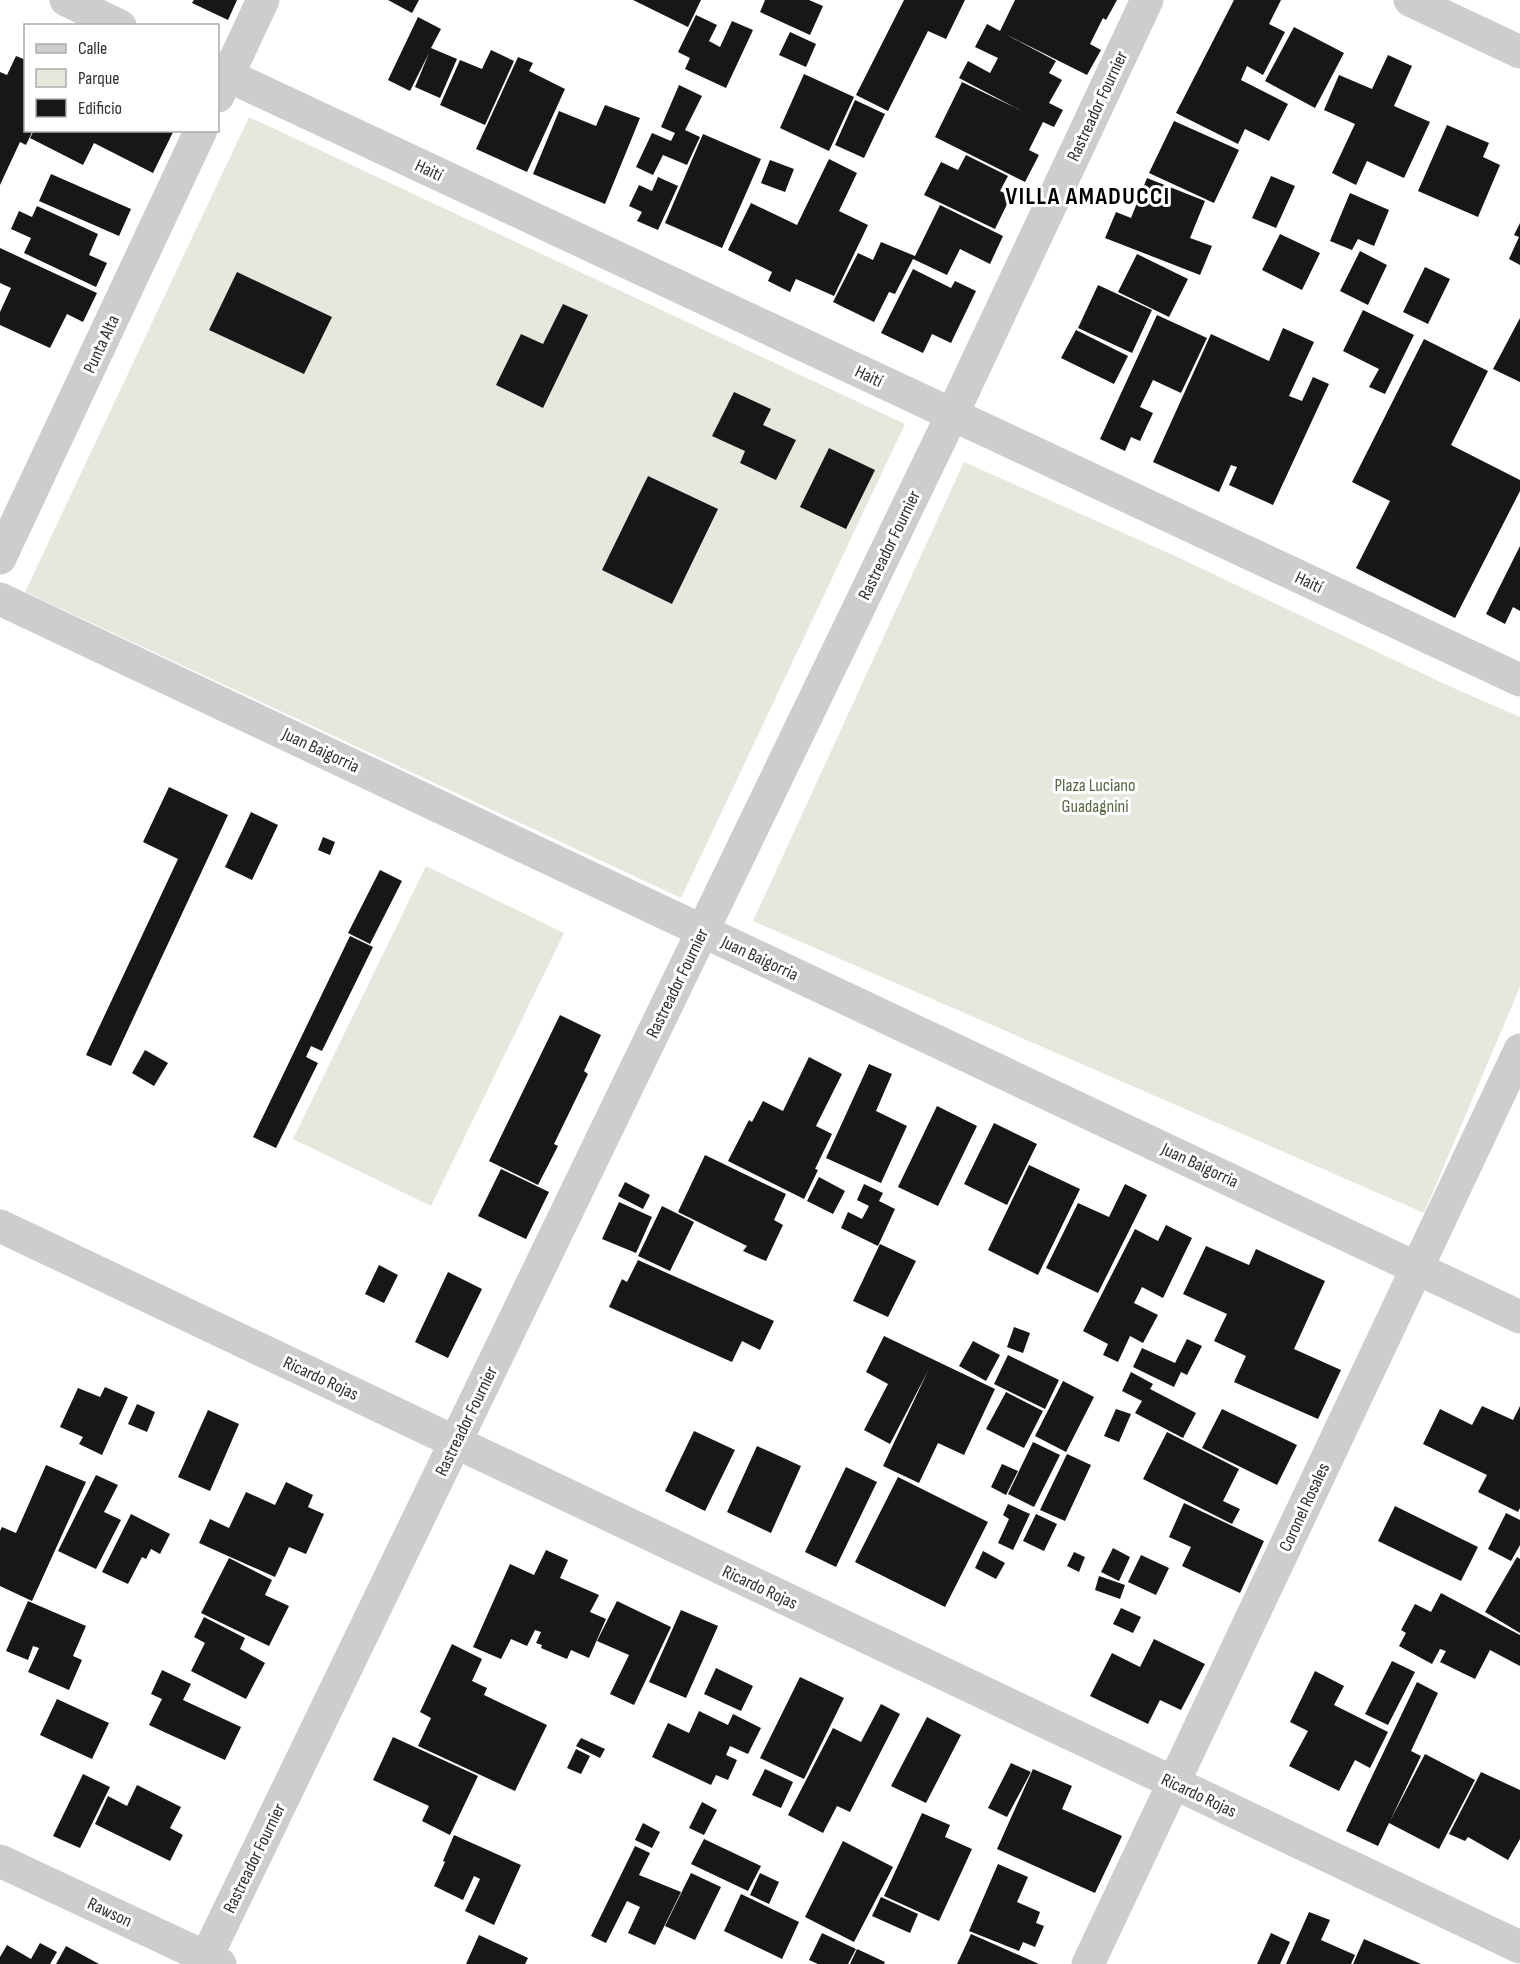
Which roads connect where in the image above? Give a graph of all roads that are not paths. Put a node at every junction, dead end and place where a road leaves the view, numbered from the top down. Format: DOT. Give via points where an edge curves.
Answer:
graph roads {
  1 [pos="66,0"];
  2 [pos="263,0"];
  3 [pos="1147,0"];
  4 [pos="1410,0"];
  5 [pos="116,24"];
  6 [pos="1520,52"];
  7 [pos="221,81"];
  8 [pos="200,132"];
  9 [pos="952,415"];
  10 [pos="0,558"];
  11 [pos="0,599"];
  12 [pos="1520,680"];
  13 [pos="703,931"];
  14 [pos="1520,1050"];
  15 [pos="0,1226"];
  16 [pos="1417,1268"];
  17 [pos="1520,1317"];
  18 [pos="455,1442"];
  19 [pos="1174,1783"];
  20 [pos="0,1861"];
  21 [pos="1520,1947"];
  22 [pos="210,1962"];
  23 [pos="1088,1964"];
  1 -- 5 [label="street"];
  2 -- 7 [label="street"];
  3 -- 9 [label="street, Rastreador Fournier"];
  4 -- 6 [label="street"];
  7 -- 9 [label="street, Haití"];
  8 -- 10 [label="street, Punta Alta"];
  9 -- 12 [label="street, Haití"];
  9 -- 13 [label="street, Rastreador Fournier"];
  11 -- 13 [label="street, Juan Baigorria"];
  13 -- 16 [label="street, Juan Baigorria"];
  13 -- 18 [label="street, Rastreador Fournier"];
  14 -- 16 [label="street, Coronel Rosales"];
  15 -- 18 [label="street, Ricardo Rojas"];
  16 -- 17 [label="street, Juan Baigorria"];
  16 -- 19 [label="street, Coronel Rosales"];
  18 -- 19 [label="street, Ricardo Rojas"];
  18 -- 22 [label="street, Rastreador Fournier"];
  19 -- 21 [label="street, Ricardo Rojas"];
  19 -- 23 [label="street, Coronel Rosales"];
  20 -- 22 [label="street, Rawson"];
}
